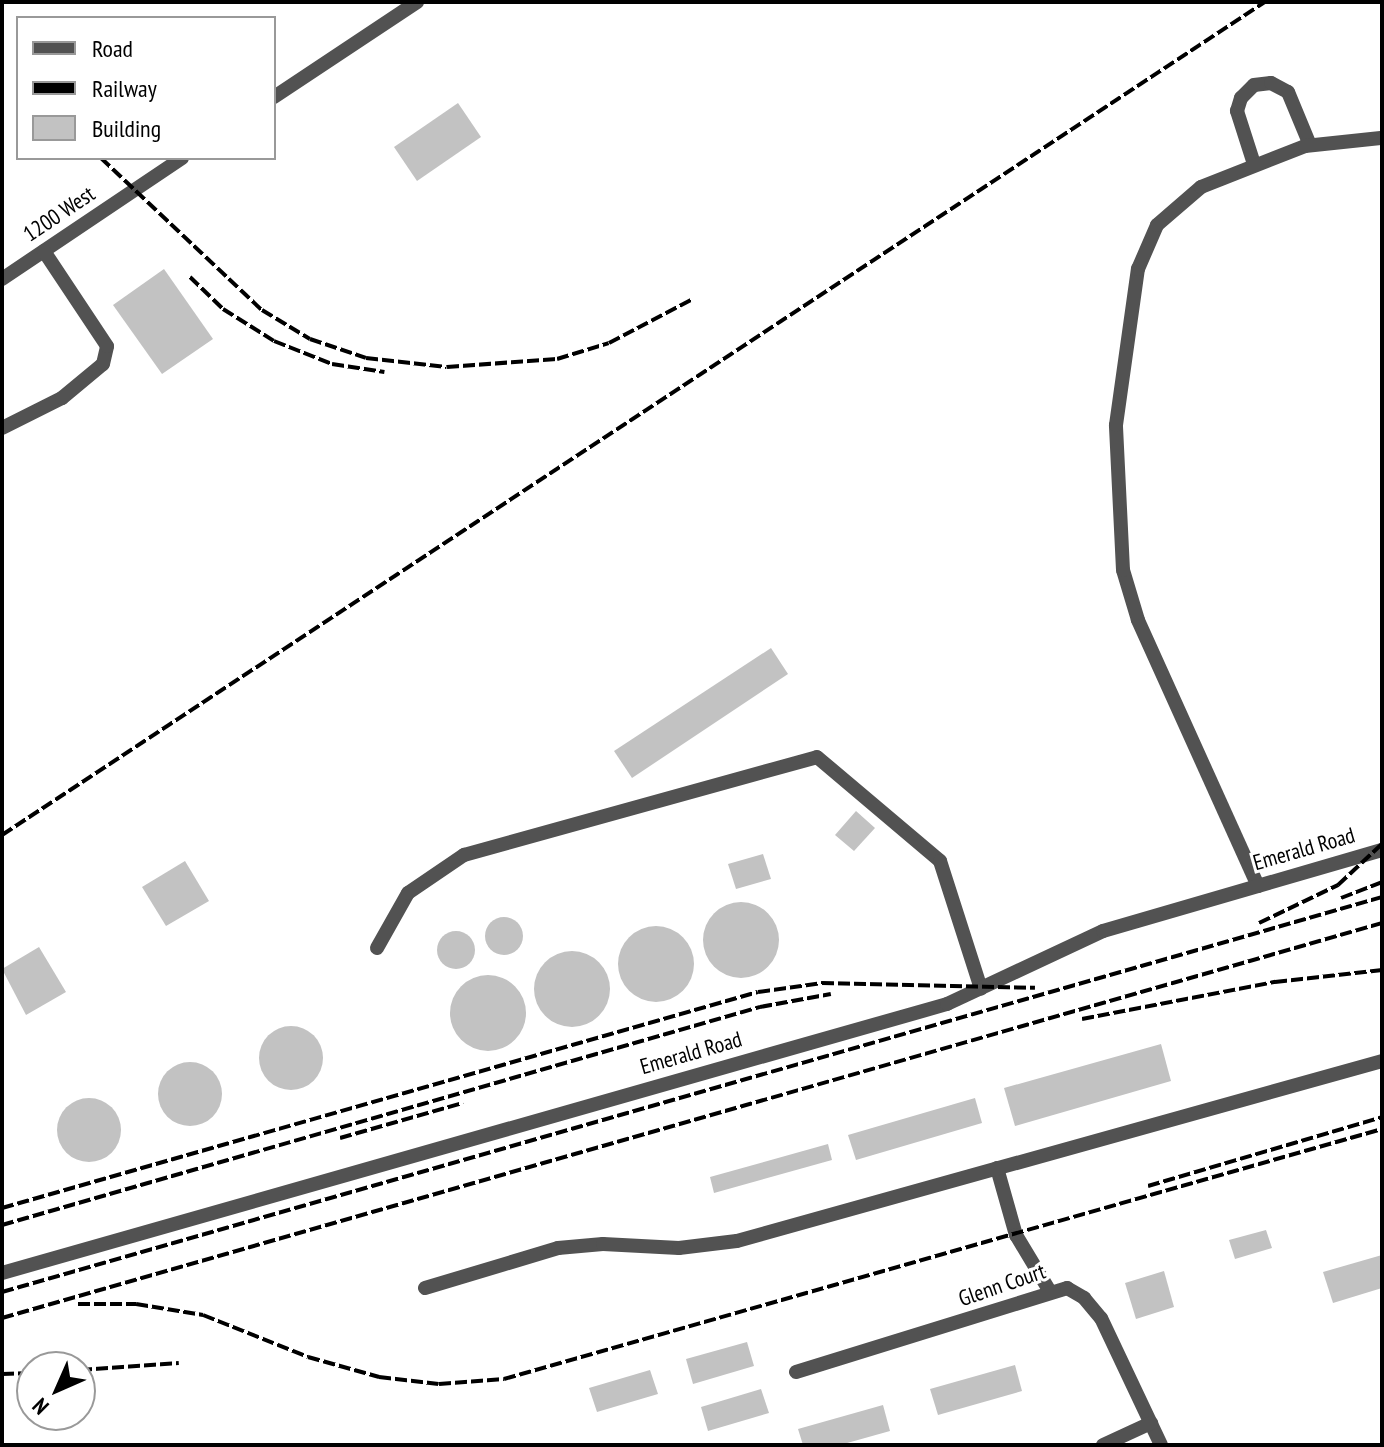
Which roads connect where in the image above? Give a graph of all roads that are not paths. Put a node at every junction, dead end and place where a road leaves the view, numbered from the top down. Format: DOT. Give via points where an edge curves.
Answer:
graph roads {
  1 [pos="417,2"];
  2 [pos="276,96"];
  3 [pos="1381,138"];
  4 [pos="1310,145"];
  5 [pos="179,160"];
  6 [pos="1254,164"];
  7 [pos="44,251"];
  8 [pos="2,279"];
  9 [pos="2,428"];
  10 [pos="1382,850"];
  11 [pos="1258,886"];
  12 [pos="377,948"];
  13 [pos="981,989"];
  14 [pos="1382,1061"];
  15 [pos="997,1168"];
  16 [pos="2,1273"];
  17 [pos="425,1288"];
  18 [pos="1049,1290"];
  19 [pos="796,1372"];
  20 [pos="1151,1423"];
  21 [pos="1103,1445"];
  22 [pos="1161,1445"];
  1 -- 2 [label="street"];
  3 -- 4 [label="street"];
  4 -- 6 [label="street"];
  4 -- 6 [label="street" via="1288,92 1271,83 1254,85 1237,111"];
  5 -- 7 [label="street, 1200 West"];
  6 -- 11 [label="street" via="1187,196 1165,215 1145,247 1115,446 1121,554 1132,603"];
  7 -- 8 [label="street, 1200 West"];
  7 -- 9 [label="street" via="107,346 103,364 62,398"];
  10 -- 11 [label="street, Emerald Road"];
  11 -- 13 [label="street, Emerald Road" via="1082,938"];
  12 -- 13 [label="street" via="402,899 464,855 817,757 940,861"];
  13 -- 16 [label="street, Emerald Road" via="947,1004"];
  14 -- 15 [label="street"];
  15 -- 17 [label="street" via="737,1241 679,1248 558,1248"];
  15 -- 18 [label="street" via="1016,1235"];
  18 -- 19 [label="street, Glenn Court"];
  18 -- 20 [label="street, Glenn Court" via="1077,1292 1093,1308"];
  20 -- 21 [label="street"];
  20 -- 22 [label="street, Glenn Court"];
}
